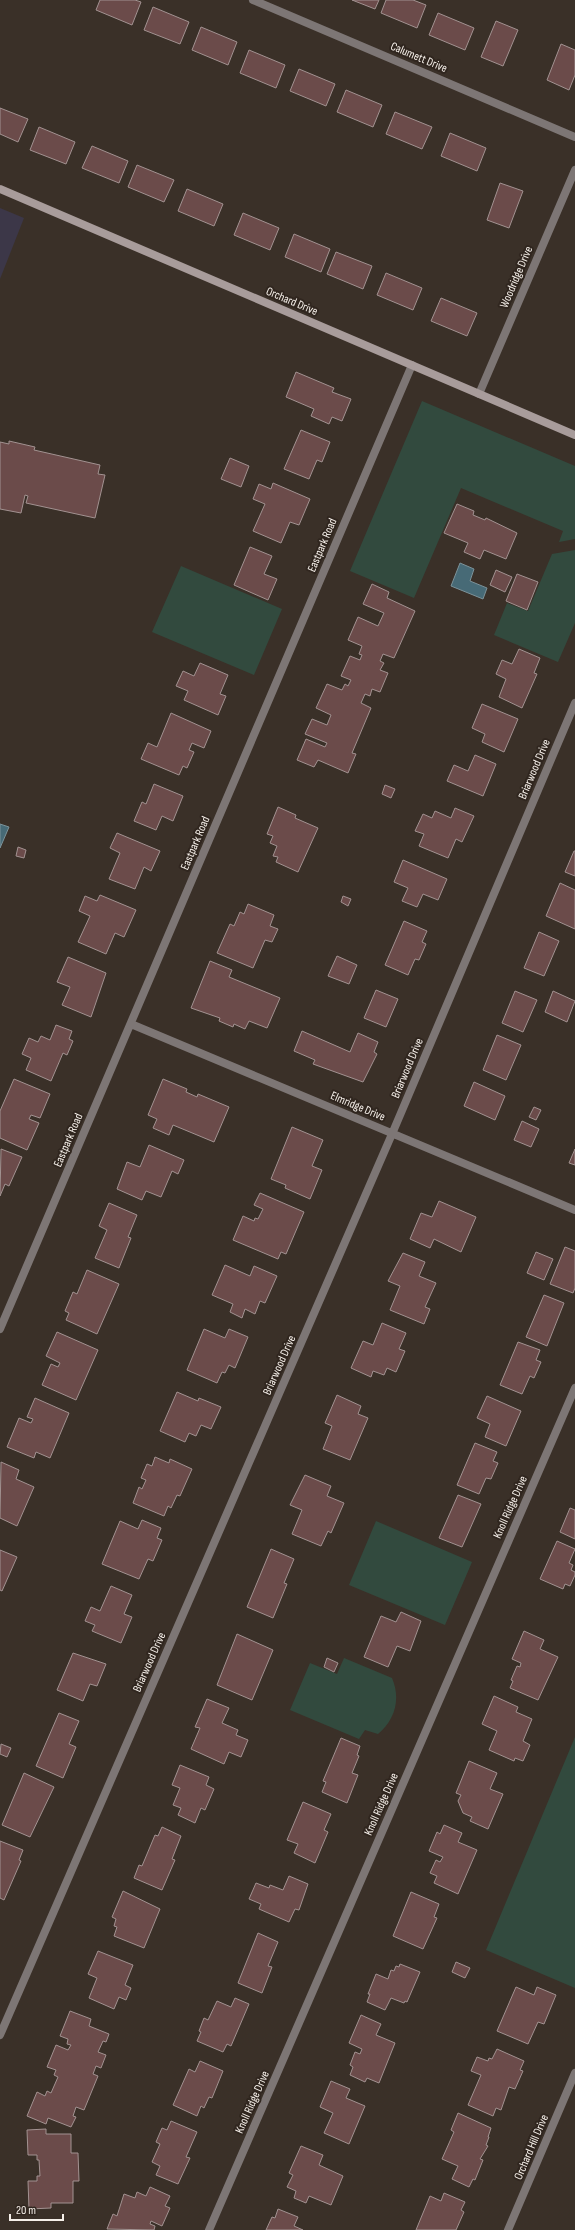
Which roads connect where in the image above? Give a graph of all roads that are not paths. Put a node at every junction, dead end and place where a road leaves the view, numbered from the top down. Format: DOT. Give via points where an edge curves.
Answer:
graph roads {
  1 [pos="253,0"];
  2 [pos="575,137"];
  3 [pos="575,170"];
  4 [pos="0,189"];
  5 [pos="412,365"];
  6 [pos="479,394"];
  7 [pos="575,435"];
  8 [pos="575,703"];
  9 [pos="131,1024"];
  10 [pos="392,1134"];
  11 [pos="575,1210"];
  12 [pos="0,1329"];
  13 [pos="575,1388"];
  14 [pos="0,2035"];
  15 [pos="575,2073"];
  16 [pos="209,2230"];
  17 [pos="508,2230"];
  1 -- 2 [label="street, Calumett Drive"];
  3 -- 6 [label="street, Woodridge Drive"];
  4 -- 5 [label="street, Orchard Drive"];
  5 -- 6 [label="street, Orchard Drive"];
  5 -- 9 [label="street, Eastpark Road"];
  6 -- 7 [label="street, Orchard Drive"];
  8 -- 10 [label="street, Briarwood Drive"];
  9 -- 10 [label="street, Elmridge Drive"];
  9 -- 12 [label="street, Eastpark Road"];
  10 -- 11 [label="street, Elmridge Drive"];
  10 -- 14 [label="street, Briarwood Drive"];
  13 -- 16 [label="street, Knoll Ridge Drive"];
  15 -- 17 [label="street, Orchard Hill Drive"];
}
